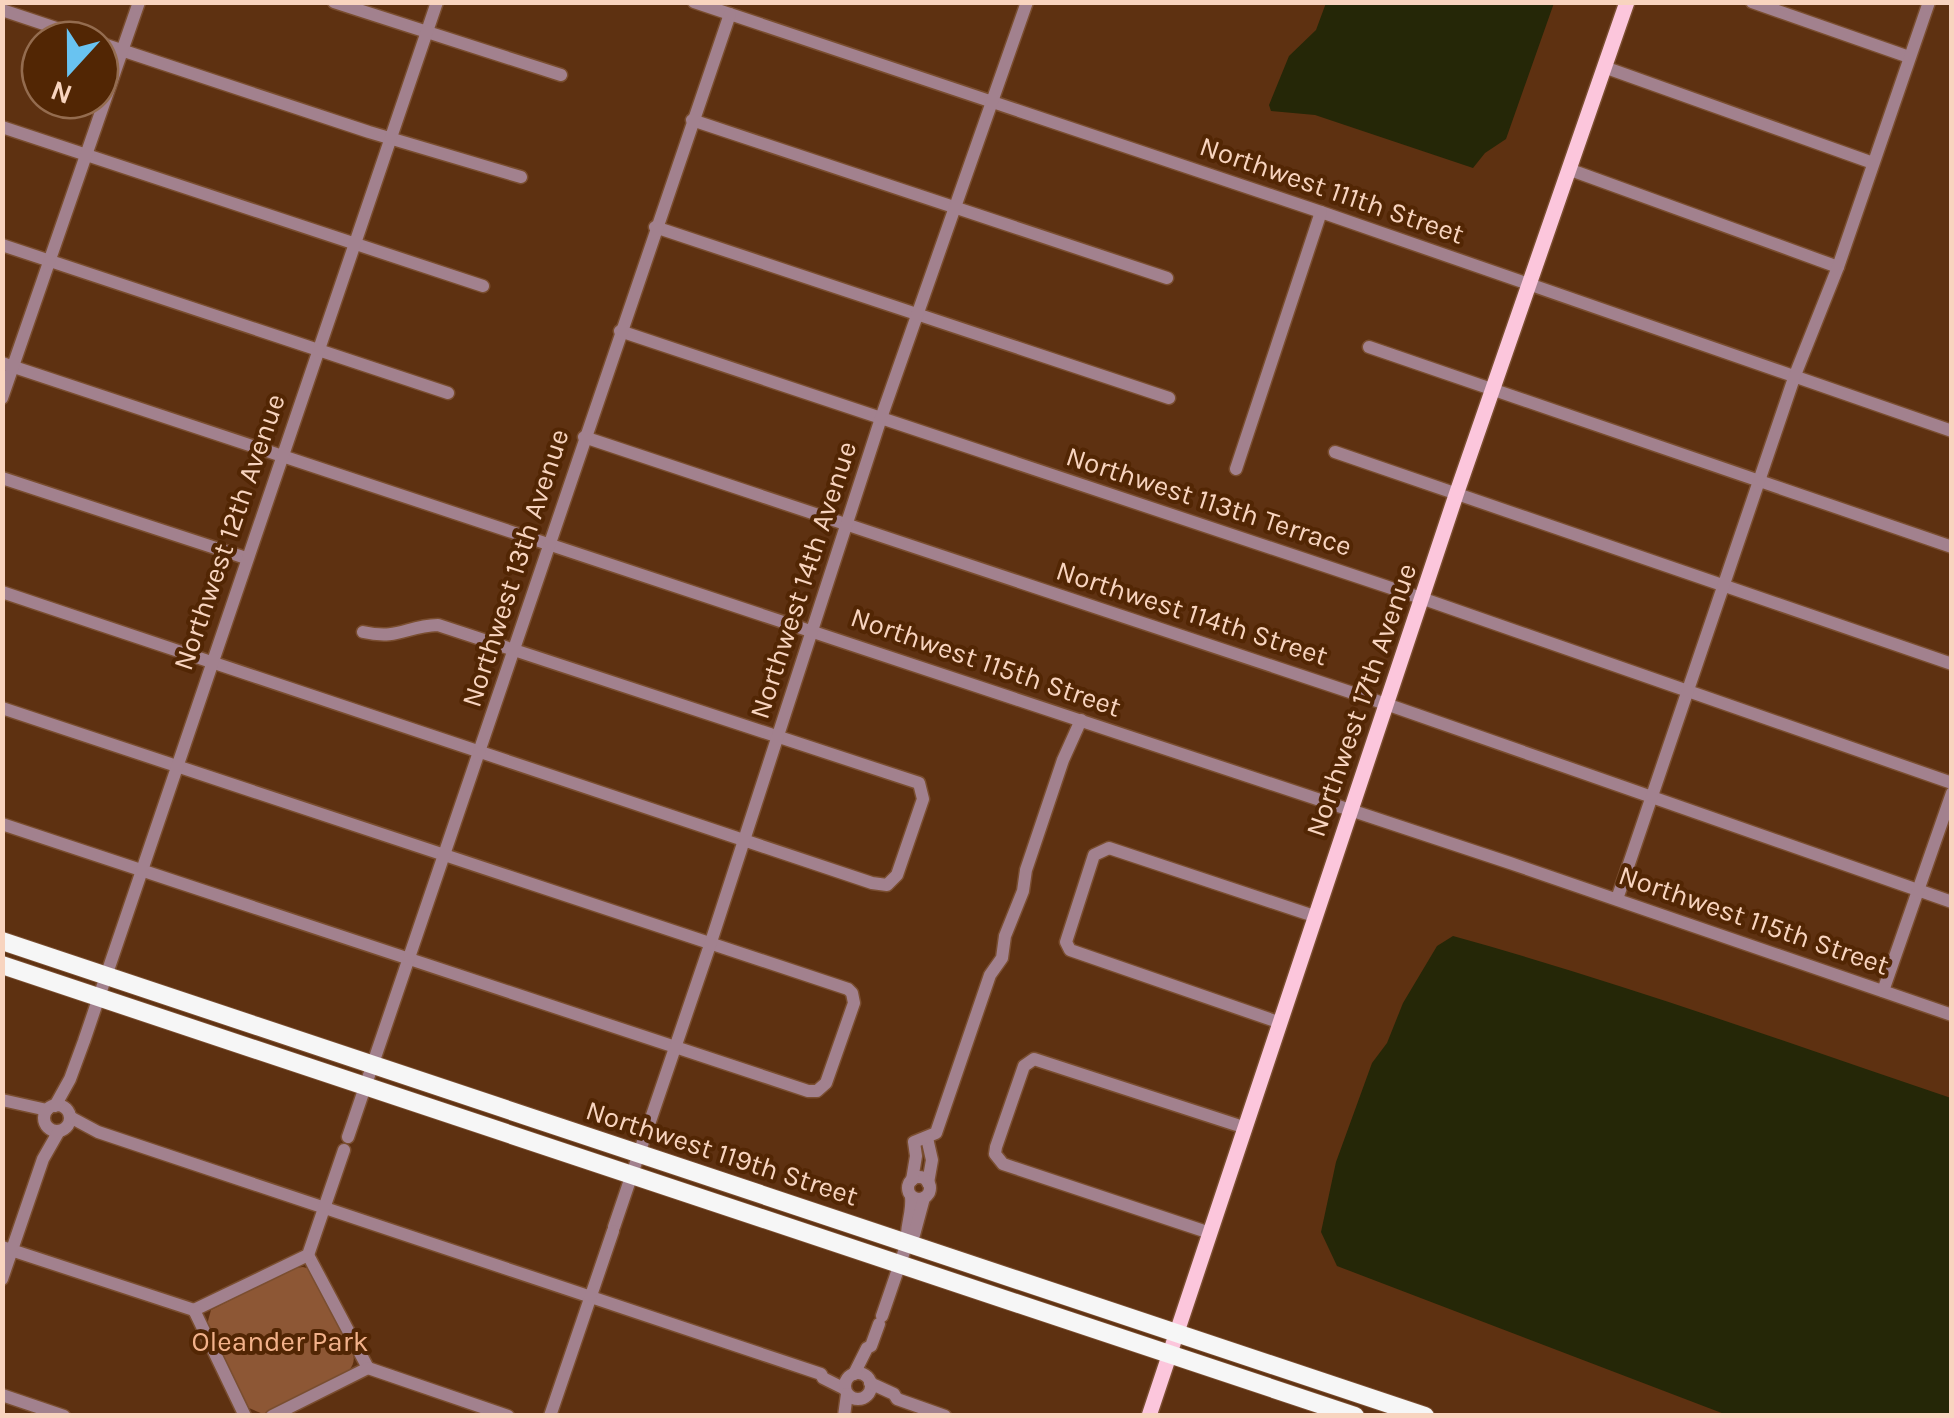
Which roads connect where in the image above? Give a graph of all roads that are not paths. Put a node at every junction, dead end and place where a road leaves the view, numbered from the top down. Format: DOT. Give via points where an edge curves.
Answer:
graph roads {
  1 [pos="139,2"];
  2 [pos="334,2"];
  3 [pos="437,2"];
  4 [pos="694,2"];
  5 [pos="1027,2"];
  6 [pos="1626,2"];
  7 [pos="1752,2"];
  8 [pos="1928,2"];
  9 [pos="2,10"];
  10 [pos="730,14"];
  11 [pos="32,20"];
  12 [pos="426,32"];
  13 [pos="120,49"];
  14 [pos="123,50"];
  15 [pos="1909,57"];
  16 [pos="1604,67"];
  17 [pos="561,75"];
  18 [pos="992,101"];
  19 [pos="692,120"];
  20 [pos="2,128"];
  21 [pos="393,137"];
  22 [pos="86,156"];
  23 [pos="1873,163"];
  24 [pos="1568,169"];
  25 [pos="521,176"];
  26 [pos="955,208"];
  27 [pos="1321,212"];
  28 [pos="656,227"];
  29 [pos="353,244"];
  30 [pos="2,245"];
  31 [pos="50,260"];
  32 [pos="1838,267"];
  33 [pos="1167,278"];
  34 [pos="1528,283"];
  35 [pos="483,286"];
  36 [pos="918,313"];
  37 [pos="620,331"];
  38 [pos="1369,346"];
  39 [pos="317,350"];
  40 [pos="8,365"];
  41 [pos="1796,375"];
  42 [pos="1492,388"];
  43 [pos="448,393"];
  44 [pos="2,398"];
  45 [pos="1169,398"];
  46 [pos="881,418"];
  47 [pos="1952,430"];
  48 [pos="584,436"];
  49 [pos="1335,452"];
  50 [pos="282,455"];
  51 [pos="1236,469"];
  52 [pos="2,478"];
  53 [pos="1759,482"];
  54 [pos="1457,492"];
  55 [pos="846,524"];
  56 [pos="549,542"];
  57 [pos="1952,548"];
  58 [pos="246,558"];
  59 [pos="1724,586"];
  60 [pos="2,592"];
  61 [pos="1421,598"];
  62 [pos="813,630"];
  63 [pos="363,632"];
  64 [pos="515,648"];
  65 [pos="211,663"];
  66 [pos="1952,664"];
  67 [pos="1688,691"];
  68 [pos="1386,704"];
  69 [pos="2,708"];
  70 [pos="1081,720"];
  71 [pos="778,737"];
  72 [pos="480,752"];
  73 [pos="176,766"];
  74 [pos="1952,783"];
  75 [pos="1952,792"];
  76 [pos="1653,796"];
  77 [pos="1350,812"];
  78 [pos="2,824"];
  79 [pos="744,840"];
  80 [pos="446,857"];
  81 [pos="141,870"];
  82 [pos="1918,890"];
  83 [pos="1617,899"];
  84 [pos="1952,902"];
  85 [pos="1314,916"];
  86 [pos="2,941"];
  87 [pos="710,945"];
  88 [pos="411,958"];
  89 [pos="2,964"];
  90 [pos="106,975"];
  91 [pos="1883,991"];
  92 [pos="98,997"];
  93 [pos="1952,1015"];
  94 [pos="1278,1022"];
  95 [pos="675,1045"];
  96 [pos="374,1065"];
  97 [pos="366,1085"];
  98 [pos="8,1102"];
  99 [pos="57,1119"];
  100 [pos="1244,1127"];
  101 [pos="926,1148"];
  102 [pos="640,1154"];
  103 [pos="632,1174"];
  104 [pos="912,1180"];
  105 [pos="928,1182"];
  106 [pos="918,1197"];
  107 [pos="326,1208"];
  108 [pos="1210,1233"];
  109 [pos="908,1243"];
  110 [pos="7,1249"];
  111 [pos="308,1255"];
  112 [pos="900,1264"];
  113 [pos="2,1279"];
  114 [pos="590,1296"];
  115 [pos="194,1310"];
  116 [pos="1177,1334"];
  117 [pos="1170,1355"];
  118 [pos="368,1368"];
  119 [pos="857,1386"];
  120 [pos="2,1395"];
  121 [pos="64,1416"];
  122 [pos="245,1416"];
  123 [pos="272,1416"];
  124 [pos="508,1416"];
  125 [pos="550,1416"];
  126 [pos="848,1416"];
  127 [pos="945,1416"];
  128 [pos="1149,1416"];
  129 [pos="1355,1416"];
  130 [pos="1425,1416"];
  1 -- 14 [label="street"];
  2 -- 12 [label="street"];
  3 -- 12 [label="street, Northwest 12th Avenue"];
  4 -- 10 [label="street, Northwest 111th Street"];
  5 -- 18 [label="street, Northwest 14th Avenue"];
  6 -- 16 [label="main road, Northwest 17th Avenue"];
  7 -- 15 [label="street"];
  8 -- 15 [label="street"];
  9 -- 11 [label="street"];
  10 -- 18 [label="street, Northwest 111th Street"];
  10 -- 19 [label="street, Northwest 13th Avenue"];
  12 -- 17 [label="street"];
  12 -- 21 [label="street, Northwest 12th Avenue"];
  13 -- 14 [label="street"];
  14 -- 21 [label="street"];
  14 -- 22 [label="street"];
  15 -- 23 [label="street"];
  16 -- 23 [label="street"];
  16 -- 24 [label="main road, Northwest 17th Avenue"];
  18 -- 26 [label="street, Northwest 14th Avenue"];
  18 -- 27 [label="street, Northwest 111th Street"];
  19 -- 26 [label="street"];
  19 -- 28 [label="street, Northwest 13th Avenue"];
  20 -- 22 [label="street"];
  21 -- 25 [label="street"];
  21 -- 29 [label="street, Northwest 12th Avenue"];
  22 -- 29 [label="street"];
  22 -- 31 [label="street"];
  23 -- 32 [label="street"];
  24 -- 32 [label="street"];
  24 -- 34 [label="main road, Northwest 17th Avenue"];
  26 -- 33 [label="street"];
  26 -- 36 [label="street, Northwest 14th Avenue"];
  27 -- 34 [label="street, Northwest 111th Street"];
  27 -- 51 [label="street"];
  28 -- 36 [label="street"];
  28 -- 37 [label="street, Northwest 13th Avenue"];
  29 -- 35 [label="street"];
  29 -- 39 [label="street, Northwest 12th Avenue"];
  30 -- 31 [label="street"];
  31 -- 39 [label="street"];
  31 -- 40 [label="street"];
  32 -- 41 [label="street"];
  34 -- 41 [label="street, Northwest 111th Street"];
  34 -- 42 [label="main road, Northwest 17th Avenue"];
  36 -- 45 [label="street"];
  36 -- 46 [label="street, Northwest 14th Avenue"];
  37 -- 46 [label="street, Northwest 113th Terrace"];
  37 -- 48 [label="street, Northwest 13th Avenue"];
  38 -- 42 [label="street"];
  39 -- 43 [label="street"];
  39 -- 50 [label="street, Northwest 12th Avenue"];
  40 -- 44 [label="street"];
  40 -- 50 [label="street, Northwest 115th Street"];
  41 -- 47 [label="street, Northwest 111th Street"];
  41 -- 53 [label="street"];
  42 -- 53 [label="street"];
  42 -- 54 [label="main road, Northwest 17th Avenue"];
  46 -- 55 [label="street, Northwest 14th Avenue"];
  46 -- 61 [label="street, Northwest 113th Terrace"];
  48 -- 55 [label="street, Northwest 114th Street"];
  48 -- 56 [label="street, Northwest 13th Avenue"];
  49 -- 54 [label="street"];
  50 -- 56 [label="street, Northwest 115th Street"];
  50 -- 58 [label="street, Northwest 12th Avenue"];
  52 -- 58 [label="street"];
  53 -- 57 [label="street"];
  53 -- 59 [label="street"];
  54 -- 59 [label="street"];
  54 -- 61 [label="main road, Northwest 17th Avenue"];
  55 -- 62 [label="street, Northwest 14th Avenue"];
  55 -- 68 [label="street, Northwest 114th Street"];
  56 -- 62 [label="street, Northwest 115th Street"];
  56 -- 64 [label="street, Northwest 13th Avenue"];
  58 -- 65 [label="street, Northwest 12th Avenue"];
  59 -- 66 [label="street"];
  59 -- 67 [label="street"];
  60 -- 65 [label="street"];
  61 -- 67 [label="street, Northwest 113th Terrace"];
  61 -- 68 [label="main road, Northwest 17th Avenue"];
  62 -- 70 [label="street, Northwest 115th Street"];
  62 -- 71 [label="street, Northwest 14th Avenue"];
  63 -- 64 [label="street" via="394,636 438,625"];
  64 -- 71 [label="street"];
  64 -- 72 [label="street, Northwest 13th Avenue"];
  65 -- 72 [label="street"];
  65 -- 73 [label="street, Northwest 12th Avenue"];
  67 -- 74 [label="street, Northwest 113th Terrace"];
  67 -- 76 [label="street"];
  68 -- 76 [label="street, Northwest 114th Street"];
  68 -- 77 [label="main road, Northwest 17th Avenue"];
  69 -- 73 [label="street"];
  70 -- 77 [label="street, Northwest 115th Street"];
  70 -- 101 [label="street" via="1004,936 1002,958"];
  71 -- 79 [label="street, Northwest 14th Avenue"];
  71 -- 79 [label="street" via="918,783 923,800 897,875 887,885"];
  72 -- 79 [label="street"];
  72 -- 80 [label="street, Northwest 13th Avenue"];
  73 -- 80 [label="street"];
  73 -- 81 [label="street, Northwest 12th Avenue"];
  75 -- 82 [label="street"];
  76 -- 82 [label="street, Northwest 114th Street"];
  76 -- 83 [label="street"];
  77 -- 83 [label="street, Northwest 115th Street"];
  77 -- 85 [label="main road, Northwest 17th Avenue"];
  78 -- 81 [label="street"];
  79 -- 87 [label="street, Northwest 14th Avenue"];
  80 -- 87 [label="street"];
  80 -- 88 [label="street, Northwest 13th Avenue"];
  81 -- 88 [label="street"];
  81 -- 90 [label="street, Northwest 12th Avenue"];
  82 -- 84 [label="street, Northwest 114th Street"];
  82 -- 91 [label="street"];
  83 -- 91 [label="street, Northwest 115th Street"];
  85 -- 94 [label="main road, Northwest 17th Avenue"];
  85 -- 94 [label="street" via="1109,848 1094,855 1066,942 1075,954"];
  86 -- 90 [label="highway, Northwest 119th Street"];
  87 -- 95 [label="street, Northwest 14th Avenue"];
  87 -- 95 [label="street" via="852,993 826,1084 808,1091"];
  88 -- 95 [label="street"];
  88 -- 96 [label="street, Northwest 13th Avenue"];
  89 -- 92 [label="highway, Northwest 119th Street"];
  90 -- 92 [label="street, Northwest 12th Avenue"];
  90 -- 96 [label="highway, Northwest 119th Street"];
  91 -- 93 [label="street, Northwest 115th Street"];
  92 -- 97 [label="highway, Northwest 119th Street"];
  92 -- 99 [label="street, Northwest 12th Avenue"];
  94 -- 100 [label="main road, Northwest 17th Avenue"];
  95 -- 102 [label="street, Northwest 14th Avenue"];
  96 -- 97 [label="street, Northwest 13th Avenue"];
  96 -- 102 [label="highway, Northwest 119th Street"];
  97 -- 103 [label="highway, Northwest 119th Street"];
  97 -- 107 [label="street, Northwest 13th Avenue"];
  98 -- 99 [label="street"];
  99 -- 107 [label="street"];
  99 -- 110 [label="street, Northwest 12th Avenue"];
  100 -- 108 [label="main road, Northwest 17th Avenue"];
  100 -- 108 [label="street" via="1028,1060 996,1147 1003,1164"];
  101 -- 104 [label="street"];
  101 -- 105 [label="street"];
  102 -- 103 [label="street, Northwest 14th Avenue"];
  102 -- 109 [label="highway, Northwest 119th Street"];
  103 -- 112 [label="highway, Northwest 119th Street"];
  103 -- 114 [label="street, Northwest 14th Avenue"];
  104 -- 105 [label="street"];
  104 -- 106 [label="street" via="908,1186"];
  105 -- 106 [label="street"];
  106 -- 109 [label="street"];
  107 -- 111 [label="street, Northwest 13th Avenue"];
  107 -- 114 [label="street"];
  108 -- 116 [label="main road, Northwest 17th Avenue"];
  109 -- 112 [label="street"];
  109 -- 116 [label="highway, Northwest 119th Street"];
  110 -- 113 [label="street, Northwest 12th Avenue"];
  110 -- 115 [label="street"];
  111 -- 115 [label="street"];
  111 -- 118 [label="street"];
  112 -- 117 [label="highway, Northwest 119th Street"];
  112 -- 119 [label="street"];
  114 -- 119 [label="street"];
  114 -- 125 [label="street, Northwest 14th Avenue"];
  115 -- 122 [label="street"];
  116 -- 117 [label="main road, Northwest 17th Avenue"];
  116 -- 130 [label="highway, Northwest 119th Street"];
  117 -- 128 [label="main road, Northwest 17th Avenue"];
  117 -- 129 [label="highway, Northwest 119th Street"];
  118 -- 123 [label="street"];
  118 -- 124 [label="street"];
  119 -- 126 [label="street"];
  119 -- 127 [label="street"];
  120 -- 121 [label="street"];
}
